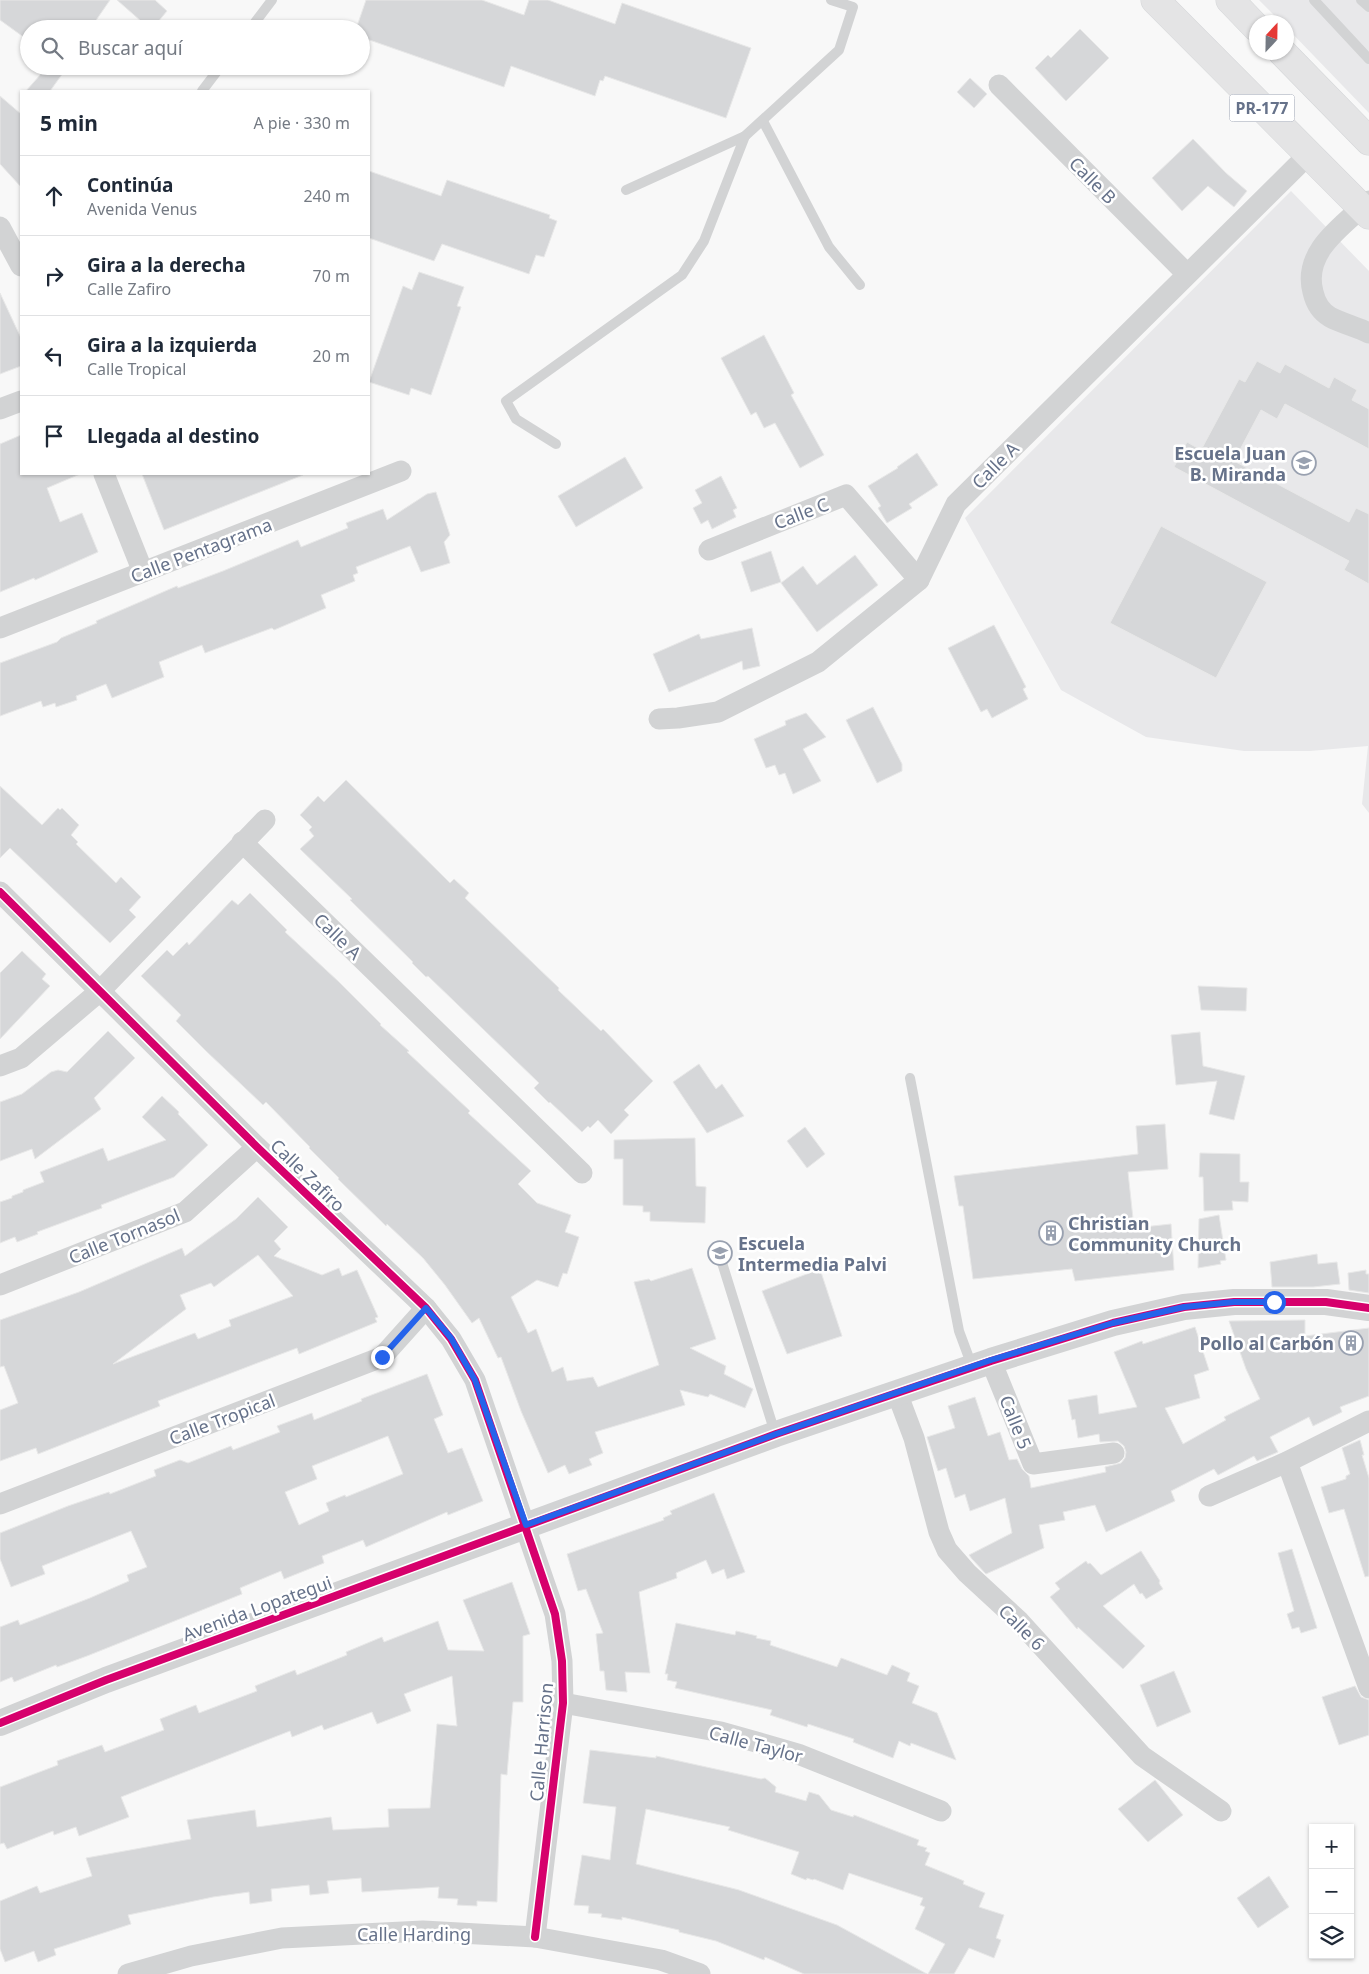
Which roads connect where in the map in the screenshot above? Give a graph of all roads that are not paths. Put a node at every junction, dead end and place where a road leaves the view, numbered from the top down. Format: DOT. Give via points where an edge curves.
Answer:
graph roads {
  1 [pos="272,0"];
  2 [pos="831,0"];
  3 [pos="1155,0"];
  4 [pos="1230,0"];
  5 [pos="1314,0"];
  6 [pos="1361,0"];
  7 [pos="854,4"];
  8 [pos="1369,7"];
  9 [pos="257,20"];
  10 [pos="1249,20"];
  11 [pos="1369,59"];
  12 [pos="1290,60"];
  13 [pos="215,75"];
  14 [pos="999,85"];
  15 [pos="203,90"];
  16 [pos="763,121"];
  17 [pos="745,136"];
  18 [pos="1369,141"];
  19 [pos="1308,155"];
  20 [pos="626,190"];
  21 [pos="1367,208"];
  22 [pos="0,228"];
  23 [pos="20,264"];
  24 [pos="1187,274"];
  25 [pos="860,285"];
  26 [pos="1369,334"];
  27 [pos="20,401"];
  28 [pos="0,409"];
  29 [pos="556,444"];
  30 [pos="401,471"];
  31 [pos="104,475"];
  32 [pos="709,550"];
  33 [pos="143,572"];
  34 [pos="920,580"];
  35 [pos="0,628"];
  36 [pos="659,719"];
  37 [pos="265,820"];
  38 [pos="242,842"];
  39 [pos="0,892"];
  40 [pos="100,991"];
  41 [pos="0,1066"];
  42 [pos="910,1078"];
  43 [pos="257,1147"];
  44 [pos="582,1173"];
  45 [pos="719,1254"];
  46 [pos="0,1285"];
  47 [pos="426,1308"];
  48 [pos="1369,1308"];
  49 [pos="982,1364"];
  50 [pos="897,1393"];
  51 [pos="1369,1421"];
  52 [pos="776,1434"];
  53 [pos="1114,1453"];
  54 [pos="1287,1462"];
  55 [pos="1209,1496"];
  56 [pos="0,1504"];
  57 [pos="526,1525"];
  58 [pos="1369,1688"];
  59 [pos="563,1703"];
  60 [pos="0,1723"];
  61 [pos="941,1811"];
  62 [pos="1221,1811"];
  63 [pos="535,1937"];
  64 [pos="128,1974"];
  65 [pos="700,1974"];
  1 -- 9 [label="lane"];
  2 -- 7 [label="lane"];
  3 -- 19 [label="main road, PR-177"];
  4 -- 10 [label="main road"];
  5 -- 11 [label="lane"];
  6 -- 8 [label="lane"];
  7 -- 16 [label="lane" via="839,50"];
  12 -- 18 [label="main road, PR-177"];
  13 -- 15 [label="lane"];
  14 -- 24 [label="street, Calle B"];
  16 -- 17 [label="lane"];
  16 -- 25 [label="lane" via="829,247"];
  17 -- 20 [label="lane"];
  17 -- 29 [label="lane" via="704,240 682,275 506,401 516,419"];
  19 -- 21 [label="main road, PR-177"];
  19 -- 24 [label="street, Calle A"];
  21 -- 26 [label="street" via="1328,238 1312,269 1311,285 1316,302 1329,316"];
  22 -- 23 [label="street"];
  24 -- 34 [label="street, Calle A" via="956,504"];
  27 -- 28 [label="street"];
  30 -- 33 [label="street, Calle Pentagrama"];
  31 -- 33 [label="street"];
  32 -- 34 [label="street, Calle C" via="846,495"];
  33 -- 35 [label="street, Calle Pentagrama"];
  34 -- 36 [label="street, Calle A" via="818,662 718,712"];
  37 -- 38 [label="street"];
  38 -- 40 [label="street"];
  38 -- 44 [label="street, Calle A"];
  39 -- 40 [label="street, Calle Zafiro"];
  40 -- 41 [label="street" via="21,1058"];
  40 -- 43 [label="street, Calle Zafiro"];
  42 -- 49 [label="lane" via="959,1331"];
  43 -- 46 [label="street, Calle Tornasol" via="185,1212"];
  43 -- 47 [label="street, Calle Zafiro"];
  45 -- 52 [label="lane"];
  47 -- 56 [label="street, Calle Tropical" via="382,1357"];
  47 -- 57 [label="street, Calle Zafiro" via="451,1338 475,1380"];
  48 -- 49 [label="street, Avenida Lopategui" via="1326,1302 1234,1302 1184,1307 1113,1323"];
  49 -- 50 [label="street, Avenida Lopategui"];
  49 -- 53 [label="street, Calle 5" via="1033,1464"];
  50 -- 52 [label="street, Avenida Lopategui"];
  50 -- 62 [label="street, Calle 6" via="914,1438 939,1532 947,1550 1019,1621 1142,1756"];
  51 -- 54 [label="street"];
  52 -- 57 [label="street, Avenida Lopategui"];
  54 -- 55 [label="street"];
  54 -- 58 [label="street"];
  57 -- 59 [label="street, Calle Harrison" via="555,1614 562,1662"];
  57 -- 60 [label="street, Avenida Lopategui" via="106,1680"];
  59 -- 61 [label="street, Calle Taylor" via="721,1732 798,1754"];
  59 -- 63 [label="street, Calle Harrison"];
  63 -- 64 [label="street, Calle Harding" via="423,1931 282,1938 191,1956"];
  63 -- 65 [label="street, Calle Harding" via="661,1960"];
}
